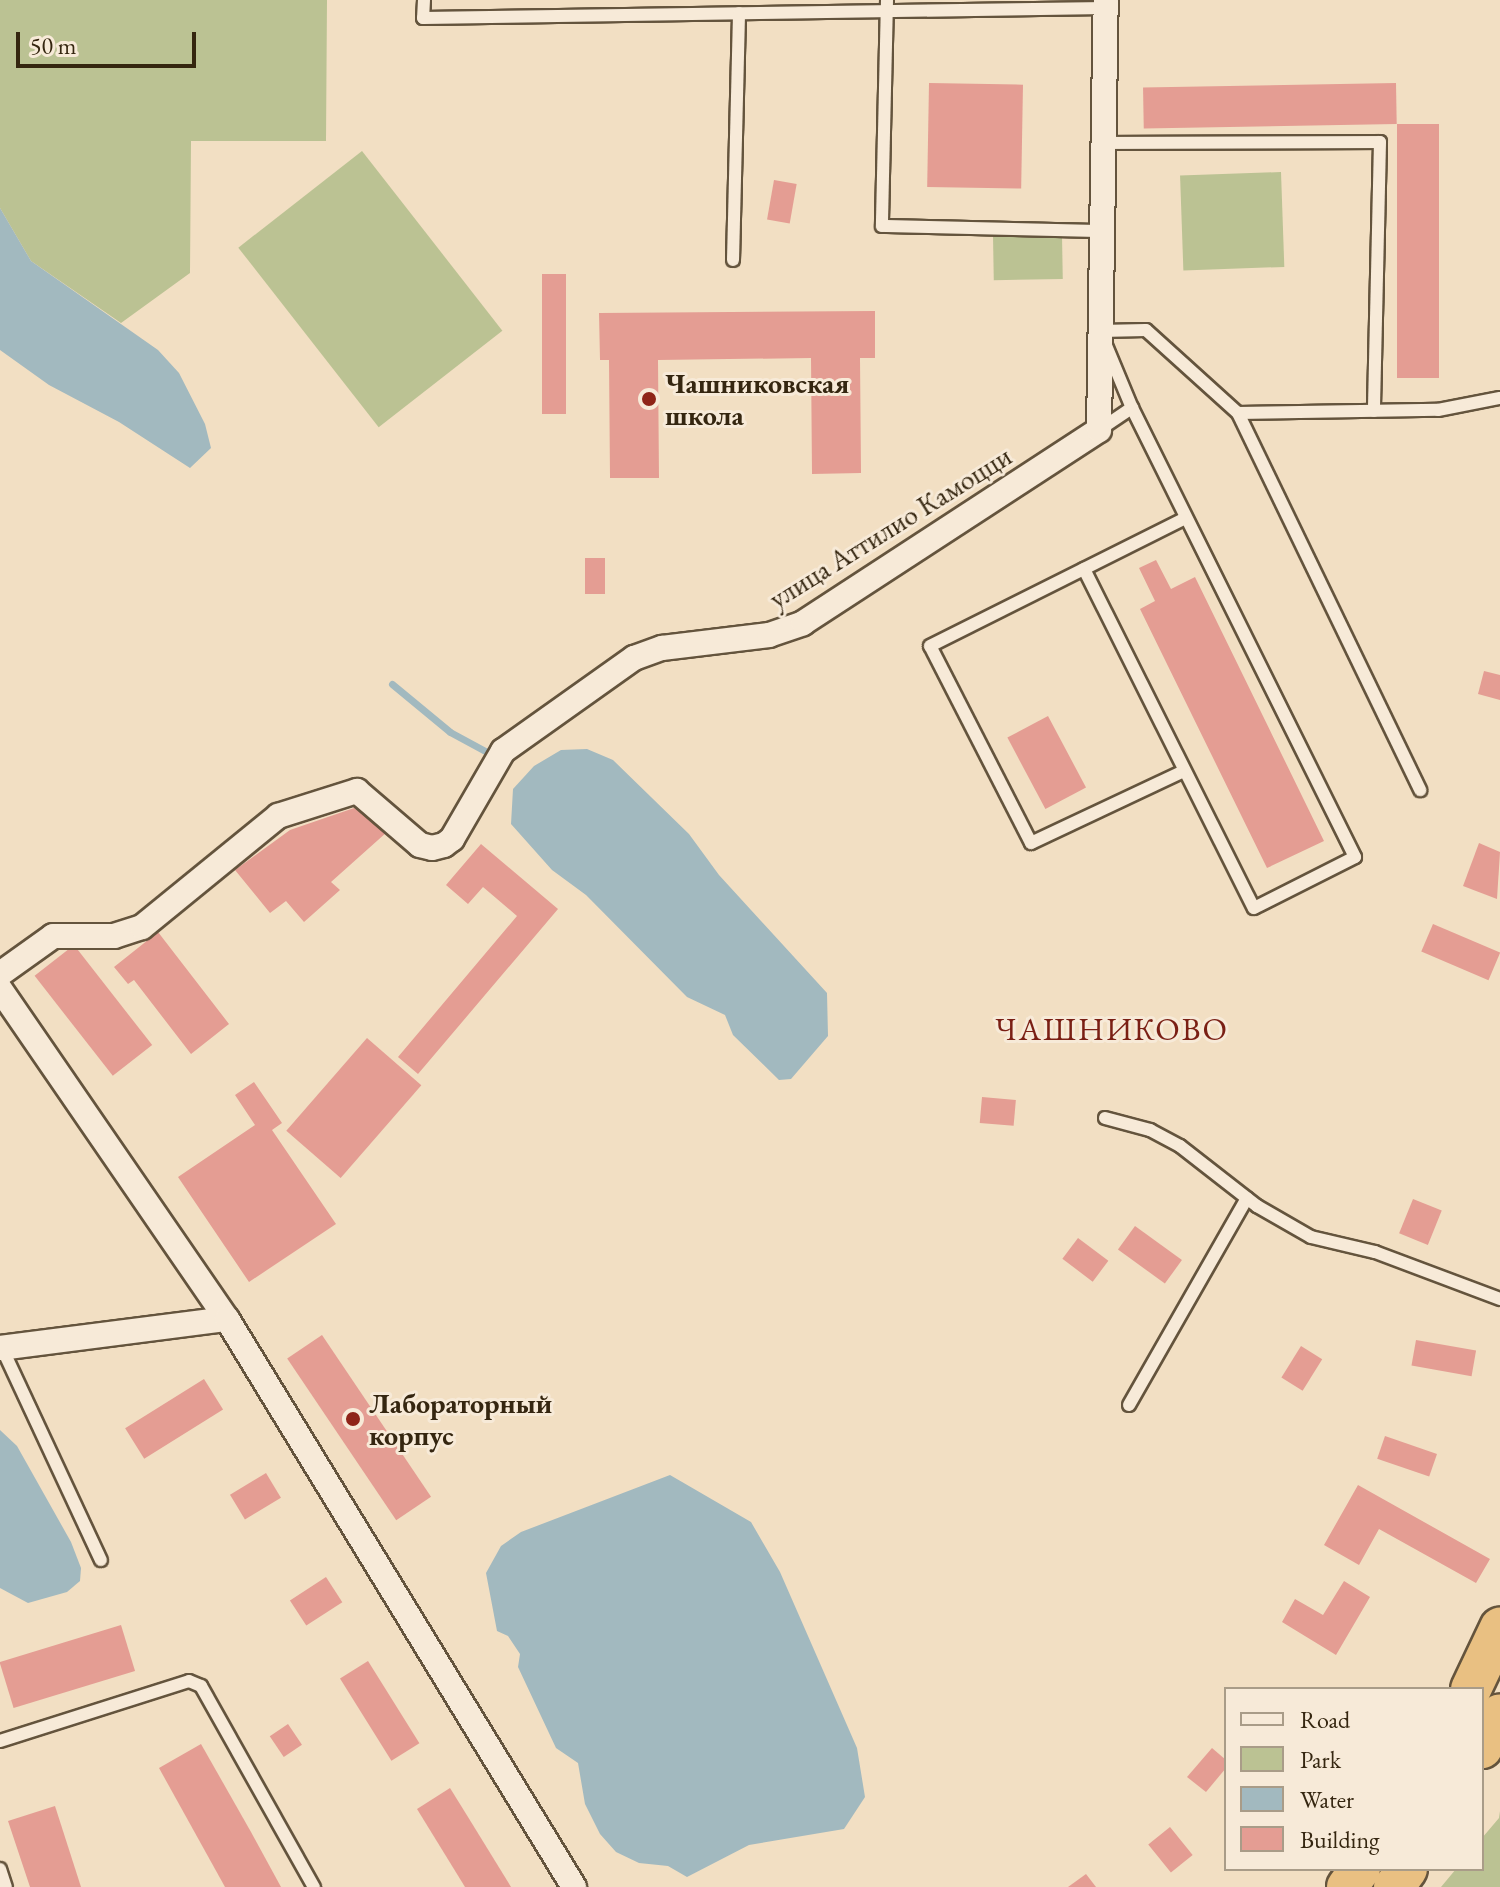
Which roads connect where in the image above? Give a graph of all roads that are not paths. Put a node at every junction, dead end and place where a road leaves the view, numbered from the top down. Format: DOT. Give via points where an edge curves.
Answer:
graph roads {
  1 [pos="424,0"];
  2 [pos="1106,4"];
  3 [pos="887,6"];
  4 [pos="739,13"];
  5 [pos="1103,143"];
  6 [pos="1102,231"];
  7 [pos="733,260"];
  8 [pos="1100,331"];
  9 [pos="1500,398"];
  10 [pos="1132,408"];
  11 [pos="1374,411"];
  12 [pos="1238,413"];
  13 [pos="1099,430"];
  14 [pos="1186,518"];
  15 [pos="1084,569"];
  16 [pos="1184,771"];
  17 [pos="1420,790"];
  18 [pos="0,974"];
  19 [pos="0,989"];
  20 [pos="1105,1118"];
  21 [pos="1247,1198"];
  22 [pos="1500,1299"];
  23 [pos="227,1319"];
  24 [pos="1,1348"];
  25 [pos="1129,1405"];
  26 [pos="101,1560"];
  27 [pos="1500,1628"];
  28 [pos="1472,1687"];
  29 [pos="1500,1714"];
  30 [pos="0,1741"];
  31 [pos="1484,1744"];
  32 [pos="0,1869"];
  33 [pos="6,1887"];
  34 [pos="314,1887"];
  35 [pos="574,1887"];
  1 -- 4 [label="lane" via="423,18"];
  2 -- 3 [label="lane"];
  2 -- 5 [label="street"];
  3 -- 4 [label="lane"];
  3 -- 6 [label="lane" via="882,226"];
  4 -- 7 [label="lane"];
  5 -- 6 [label="street"];
  5 -- 11 [label="lane" via="1380,142"];
  6 -- 8 [label="street"];
  8 -- 10 [label="lane"];
  8 -- 12 [label="lane" via="1146,330"];
  8 -- 13 [label="street"];
  9 -- 11 [label="lane" via="1438,410"];
  10 -- 13 [label="lane"];
  10 -- 14 [label="lane"];
  11 -- 12 [label="lane"];
  12 -- 17 [label="lane"];
  13 -- 18 [label="street, улица Аттилио Камоцци" via="803,623 769,635 662,648 634,658 503,751 444,845 420,845 357,791 278,816 142,927 114,936 53,936"];
  14 -- 15 [label="lane"];
  14 -- 16 [label="lane" via="1355,857 1254,908"];
  15 -- 16 [label="lane"];
  15 -- 16 [label="lane" via="930,646 1031,843"];
  19 -- 23 [label="street"];
  20 -- 21 [label="lane" via="1150,1130 1180,1146"];
  21 -- 22 [label="lane" via="1311,1237 1375,1252"];
  21 -- 25 [label="lane"];
  23 -- 24 [label="street"];
  23 -- 35 [label="street"];
  24 -- 26 [label="lane"];
  27 -- 28 [label="highway"];
  29 -- 31 [label="highway"];
  30 -- 34 [label="lane" via="189,1681 201,1686"];
  32 -- 33 [label="lane"];
}
